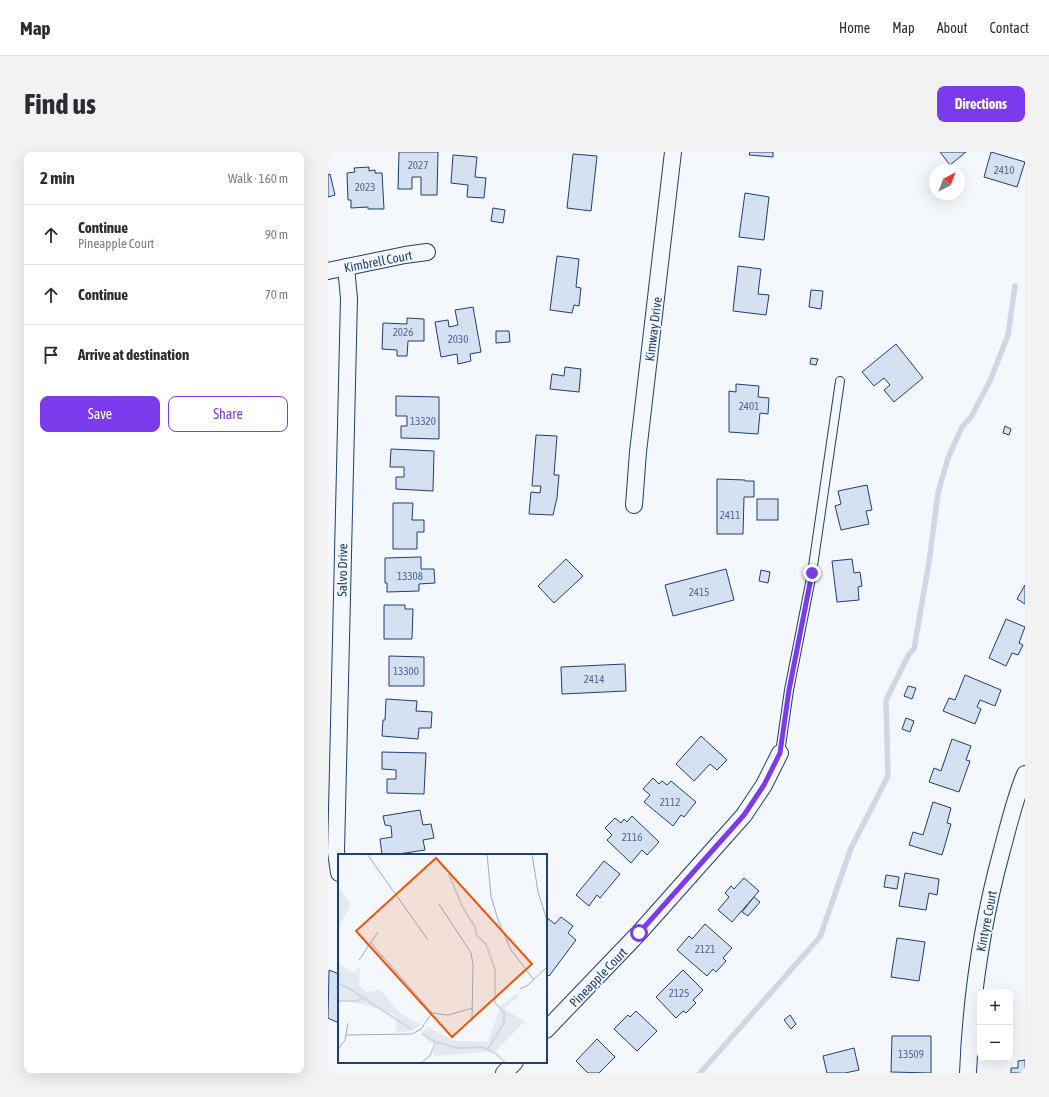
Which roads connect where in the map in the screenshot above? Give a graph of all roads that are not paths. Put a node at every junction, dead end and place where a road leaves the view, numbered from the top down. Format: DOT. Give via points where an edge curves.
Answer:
graph roads {
  1 [pos="673,152"];
  2 [pos="427,252"];
  3 [pos="346,267"];
  4 [pos="328,271"];
  5 [pos="840,381"];
  6 [pos="634,505"];
  7 [pos="780,753"];
  8 [pos="1025,774"];
  9 [pos="338,863"];
  10 [pos="338,873"];
  11 [pos="328,875"];
  12 [pos="549,1024"];
  13 [pos="514,1063"];
  14 [pos="504,1073"];
  15 [pos="968,1073"];
  1 -- 6 [label="street, Kimway Drive"];
  2 -- 3 [label="street, Kimbrell Court"];
  3 -- 4 [label="street, Kimbrell Court"];
  3 -- 9 [label="street, Salvo Drive" via="349,298 336,844"];
  5 -- 7 [label="lane" via="812,573 789,690"];
  7 -- 12 [label="street, Pineapple Court" via="764,785 744,815 639,933"];
  8 -- 15 [label="street, Kintyre Court" via="1007,828 986,914 969,1040"];
  10 -- 11 [label="street"];
  13 -- 14 [label="street"];
}
